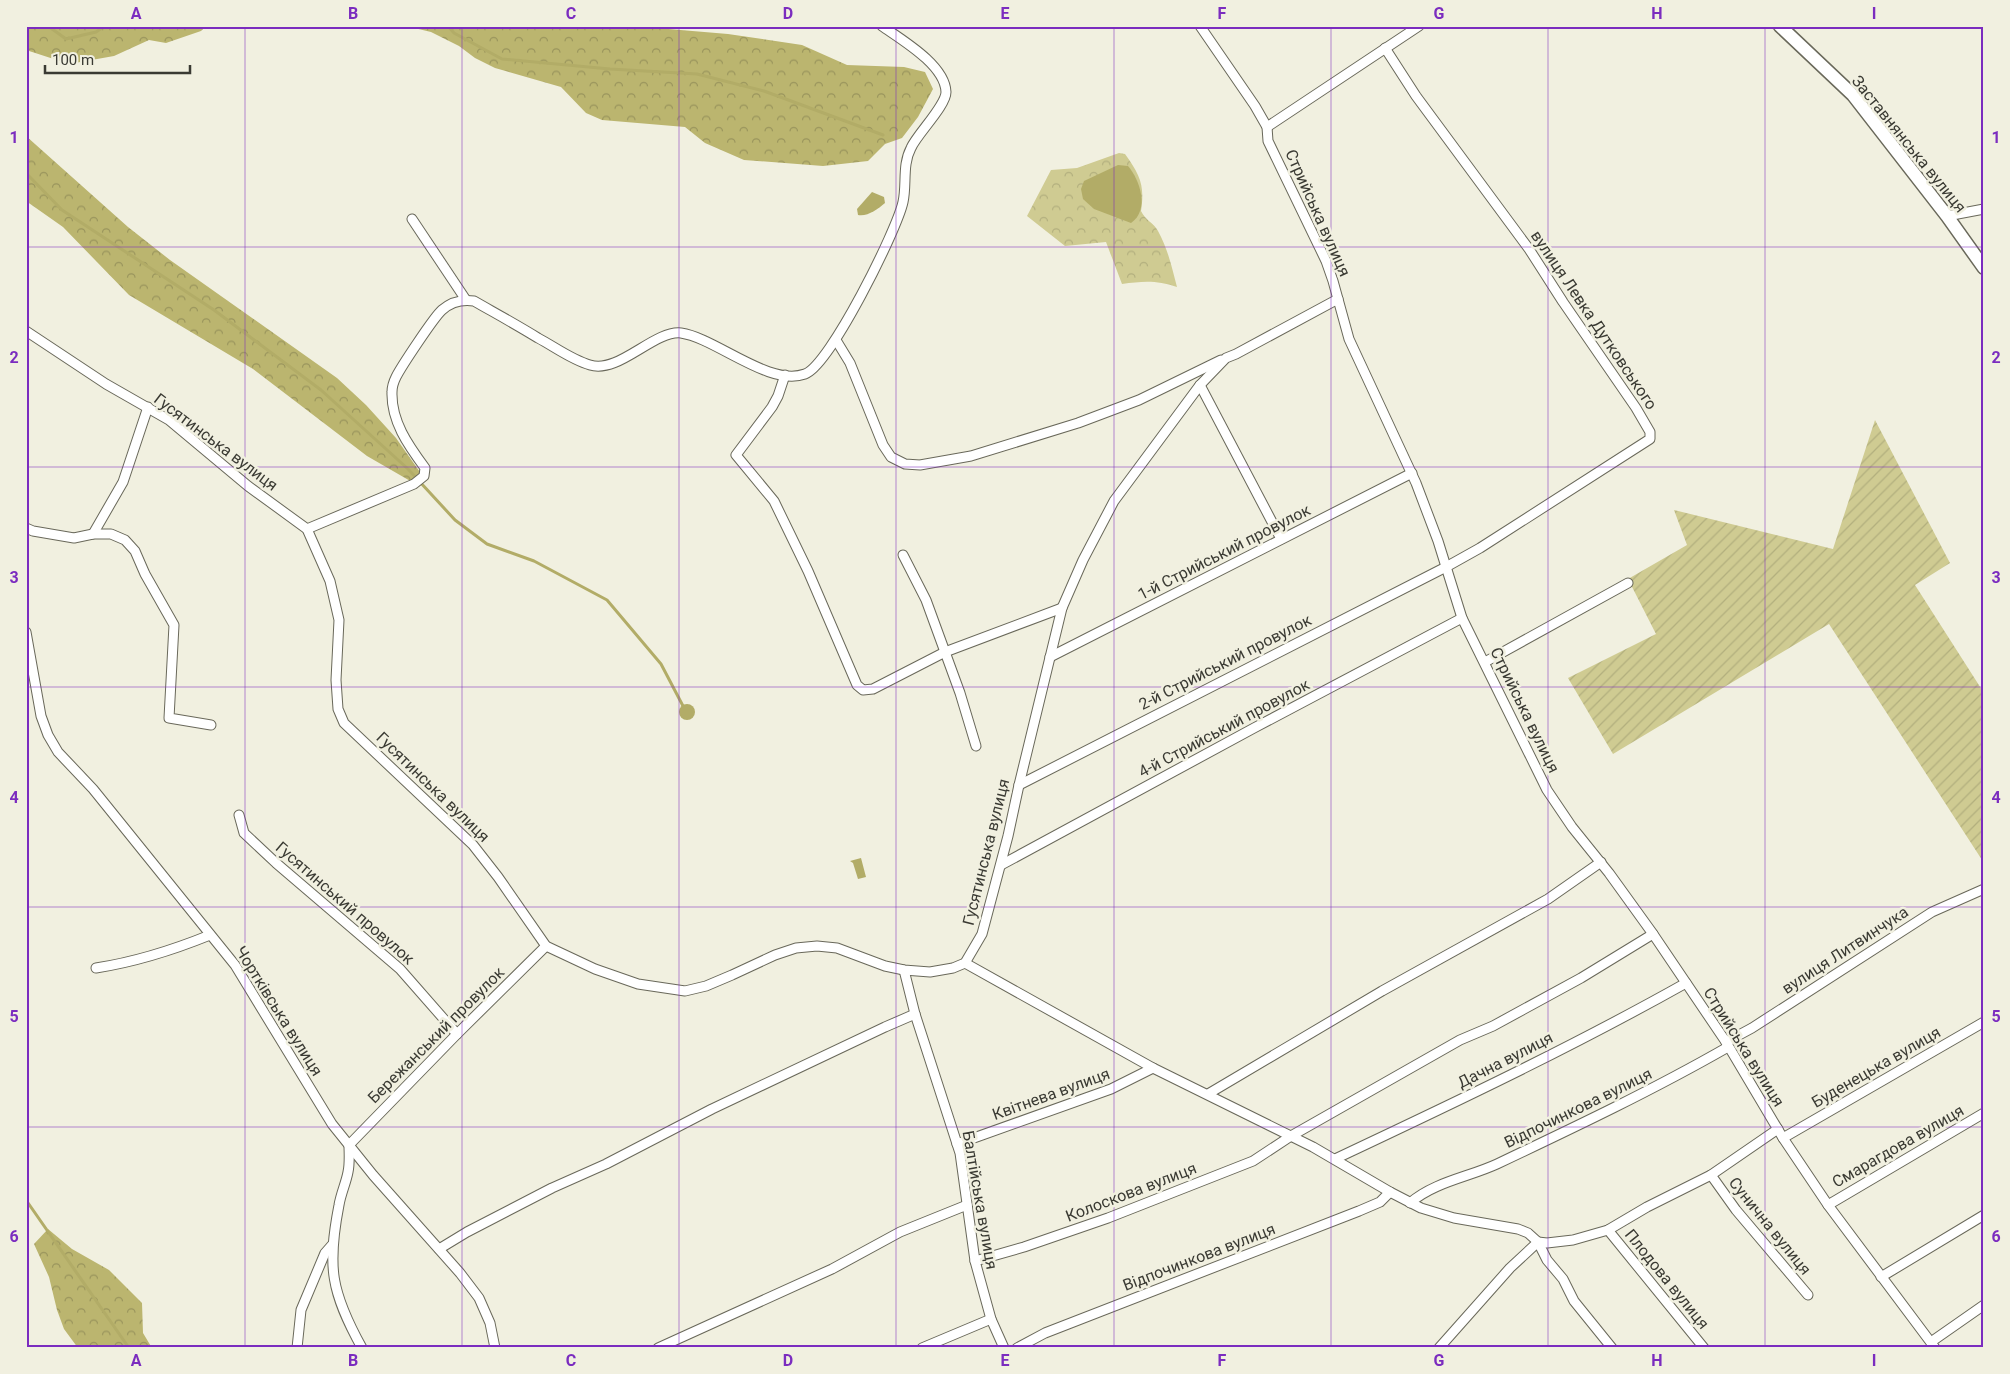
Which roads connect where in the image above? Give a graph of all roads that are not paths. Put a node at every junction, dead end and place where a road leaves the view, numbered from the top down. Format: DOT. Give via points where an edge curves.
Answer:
graph roads {
  1 [pos="882,26"];
  2 [pos="1200,26"];
  3 [pos="1419,26"];
  4 [pos="1780,26"];
  5 [pos="1386,48"];
  6 [pos="1267,127"];
  7 [pos="1984,209"];
  8 [pos="1947,216"];
  9 [pos="412,219"];
  10 [pos="1984,268"];
  11 [pos="1338,299"];
  12 [pos="466,300"];
  13 [pos="26,331"];
  14 [pos="836,340"];
  15 [pos="1226,358"];
  16 [pos="784,375"];
  17 [pos="1200,385"];
  18 [pos="148,407"];
  19 [pos="1412,473"];
  20 [pos="26,528"];
  21 [pos="307,529"];
  22 [pos="94,534"];
  23 [pos="1281,539"];
  24 [pos="903,555"];
  25 [pos="1446,567"];
  26 [pos="1628,583"];
  27 [pos="1062,608"];
  28 [pos="1462,618"];
  29 [pos="26,632"];
  30 [pos="945,652"];
  31 [pos="1050,658"];
  32 [pos="1485,662"];
  33 [pos="211,725"];
  34 [pos="976,746"];
  35 [pos="1019,785"];
  36 [pos="239,815"];
  37 [pos="1600,862"];
  38 [pos="1001,866"];
  39 [pos="1984,889"];
  40 [pos="1653,934"];
  41 [pos="210,935"];
  42 [pos="546,946"];
  43 [pos="965,963"];
  44 [pos="96,968"];
  45 [pos="904,970"];
  46 [pos="1686,983"];
  47 [pos="915,1014"];
  48 [pos="1984,1022"];
  49 [pos="457,1034"];
  50 [pos="1727,1045"];
  51 [pos="1153,1068"];
  52 [pos="1208,1094"];
  53 [pos="1984,1113"];
  54 [pos="1781,1133"];
  55 [pos="1291,1136"];
  56 [pos="957,1144"];
  57 [pos="349,1145"];
  58 [pos="1335,1159"];
  59 [pos="1711,1175"];
  60 [pos="1390,1192"];
  61 [pos="1410,1203"];
  62 [pos="967,1205"];
  63 [pos="1828,1205"];
  64 [pos="1984,1215"];
  65 [pos="1608,1230"];
  66 [pos="1538,1242"];
  67 [pos="332,1245"];
  68 [pos="440,1249"];
  69 [pos="975,1260"];
  70 [pos="1881,1277"];
  71 [pos="1808,1295"];
  72 [pos="1984,1305"];
  73 [pos="990,1319"];
  74 [pos="1933,1345"];
  75 [pos="297,1348"];
  76 [pos="362,1348"];
  77 [pos="495,1348"];
  78 [pos="658,1348"];
  79 [pos="922,1348"];
  80 [pos="1004,1348"];
  81 [pos="1017,1348"];
  82 [pos="1439,1348"];
  83 [pos="1612,1348"];
  84 [pos="1704,1348"];
  1 -- 14 [label="street" via="934,67 943,80 946,94 911,148 906,160 904,201 886,246"];
  2 -- 6 [label="street, Стрийська вулиця"];
  3 -- 5 [label="street"];
  4 -- 8 [label="street, Заставнянська вулиця" via="1853,95"];
  5 -- 6 [label="street"];
  5 -- 25 [label="street, вулиця Левка Дутковського" via="1416,96 1529,249 1650,432 1650,439 1645,444"];
  6 -- 11 [label="street, Стрийська вулиця" via="1268,141 1326,261"];
  7 -- 8 [label="street"];
  8 -- 10 [label="street, Заставнянська вулиця"];
  9 -- 12 [label="street"];
  11 -- 15 [label="street"];
  11 -- 19 [label="street, Стрийська вулиця" via="1350,339"];
  12 -- 16 [label="street" via="474,301 591,366 611,364 666,336 679,333 697,337 766,371"];
  12 -- 21 [label="street" via="454,302 441,311 396,376 392,390 398,425 425,468 424,476 414,484"];
  13 -- 18 [label="street, Гусятинська вулиця" via="106,384"];
  14 -- 15 [label="street" via="850,363 883,445 891,457 905,464 920,466 971,456 1078,423 1140,400"];
  14 -- 16 [label="street" via="807,374"];
  15 -- 17 [label="street, Гусятинська вулиця"];
  16 -- 30 [label="street" via="772,407 736,455 774,501 857,685 863,690 873,689"];
  17 -- 23 [label="street"];
  17 -- 27 [label="street, Гусятинська вулиця" via="1114,501"];
  18 -- 21 [label="street, Гусятинська вулиця"];
  18 -- 22 [label="street" via="123,482"];
  19 -- 23 [label="street, 1-й Стрийський провулок"];
  19 -- 25 [label="street, Стрийська вулиця"];
  20 -- 22 [label="street" via="74,538"];
  21 -- 42 [label="street, Гусятинська вулиця" via="330,581 339,620 336,680 338,709 344,723 473,845"];
  22 -- 33 [label="street" via="111,534 125,540 135,551 174,625 169,718"];
  23 -- 31 [label="street, 1-й Стрийський провулок"];
  24 -- 30 [label="street" via="926,600"];
  25 -- 28 [label="street, Стрийська вулиця"];
  25 -- 35 [label="street, 2-й Стрийський провулок"];
  26 -- 32 [label="street"];
  27 -- 30 [label="street"];
  27 -- 31 [label="street, Гусятинська вулиця"];
  28 -- 32 [label="street, Стрийська вулиця"];
  28 -- 38 [label="street, 4-й Стрийський провулок"];
  29 -- 41 [label="street, Чортківська вулиця" via="41,716 58,752 93,790"];
  30 -- 34 [label="street"];
  31 -- 35 [label="street, Гусятинська вулиця"];
  32 -- 37 [label="street, Стрийська вулиця" via="1547,790"];
  35 -- 38 [label="street, Гусятинська вулиця"];
  36 -- 49 [label="street, Гусятинський провулок" via="244,833 400,969"];
  37 -- 40 [label="street, Стрийська вулиця"];
  37 -- 52 [label="street" via="1548,899"];
  38 -- 43 [label="street, Гусятинська вулиця" via="982,934"];
  39 -- 50 [label="street, вулиця Литвинчука" via="1932,912"];
  40 -- 46 [label="street, Стрийська вулиця"];
  40 -- 55 [label="street, Колоскова вулиця" via="1581,978 1493,1026 1460,1040"];
  41 -- 44 [label="street" via="176,948"];
  41 -- 57 [label="street, Чортківська вулиця" via="235,966 332,1124"];
  42 -- 45 [label="street, Гусятинська вулиця" via="611,976 685,991 706,986 775,954 803,947 837,948"];
  42 -- 49 [label="street, Бережанський провулок"];
  43 -- 45 [label="street, Гусятинська вулиця" via="930,972"];
  43 -- 51 [label="street"];
  45 -- 47 [label="street, Балтійська вулиця"];
  46 -- 50 [label="street, Стрийська вулиця"];
  46 -- 58 [label="street, Дачна вулиця" via="1522,1069"];
  47 -- 56 [label="street, Балтійська вулиця"];
  47 -- 68 [label="street" via="552,1188"];
  48 -- 54 [label="street, Буденецька вулиця"];
  49 -- 57 [label="street, Бережанський провулок"];
  50 -- 54 [label="street, Стрийська вулиця"];
  50 -- 61 [label="street, Відпочинкова вулиця" via="1672,1079 1482,1171 1456,1178"];
  51 -- 52 [label="street"];
  51 -- 56 [label="street, Квітнева вулиця" via="1111,1089"];
  52 -- 55 [label="street"];
  53 -- 63 [label="street, Смарагдова вулиця"];
  54 -- 59 [label="street, Буденецька вулиця"];
  54 -- 63 [label="street, Стрийська вулиця"];
  55 -- 58 [label="street"];
  55 -- 69 [label="street, Колоскова вулиця" via="1253,1161 1185,1188 1024,1247"];
  56 -- 62 [label="street, Балтійська вулиця"];
  57 -- 67 [label="street" via="349,1171 339,1203"];
  57 -- 68 [label="street, Чортківська вулиця"];
  58 -- 60 [label="street"];
  59 -- 65 [label="street, Буденецька вулиця"];
  59 -- 71 [label="street, Сунична вулиця" via="1736,1210"];
  60 -- 61 [label="street"];
  60 -- 81 [label="street, Відпочинкова вулиця" via="1380,1202 1359,1211 1045,1333"];
  61 -- 66 [label="street" via="1454,1218 1518,1229"];
  62 -- 69 [label="street, Балтійська вулиця"];
  62 -- 78 [label="street" via="900,1232 832,1269"];
  63 -- 70 [label="street, Стрийська вулиця"];
  64 -- 70 [label="street"];
  65 -- 66 [label="street, Буденецька вулиця" via="1573,1240"];
  65 -- 84 [label="street, Плодова вулиця"];
  66 -- 82 [label="street" via="1510,1268"];
  66 -- 83 [label="street" via="1574,1301"];
  67 -- 75 [label="street" via="325,1253 301,1310"];
  67 -- 76 [label="street" via="334,1279 342,1309"];
  68 -- 77 [label="street, Чортківська вулиця" via="479,1298 490,1322"];
  69 -- 73 [label="street, Балтійська вулиця"];
  70 -- 74 [label="street, Стрийська вулиця"];
  72 -- 74 [label="street"];
  73 -- 79 [label="street"];
  73 -- 80 [label="street, Балтійська вулиця"];
}
